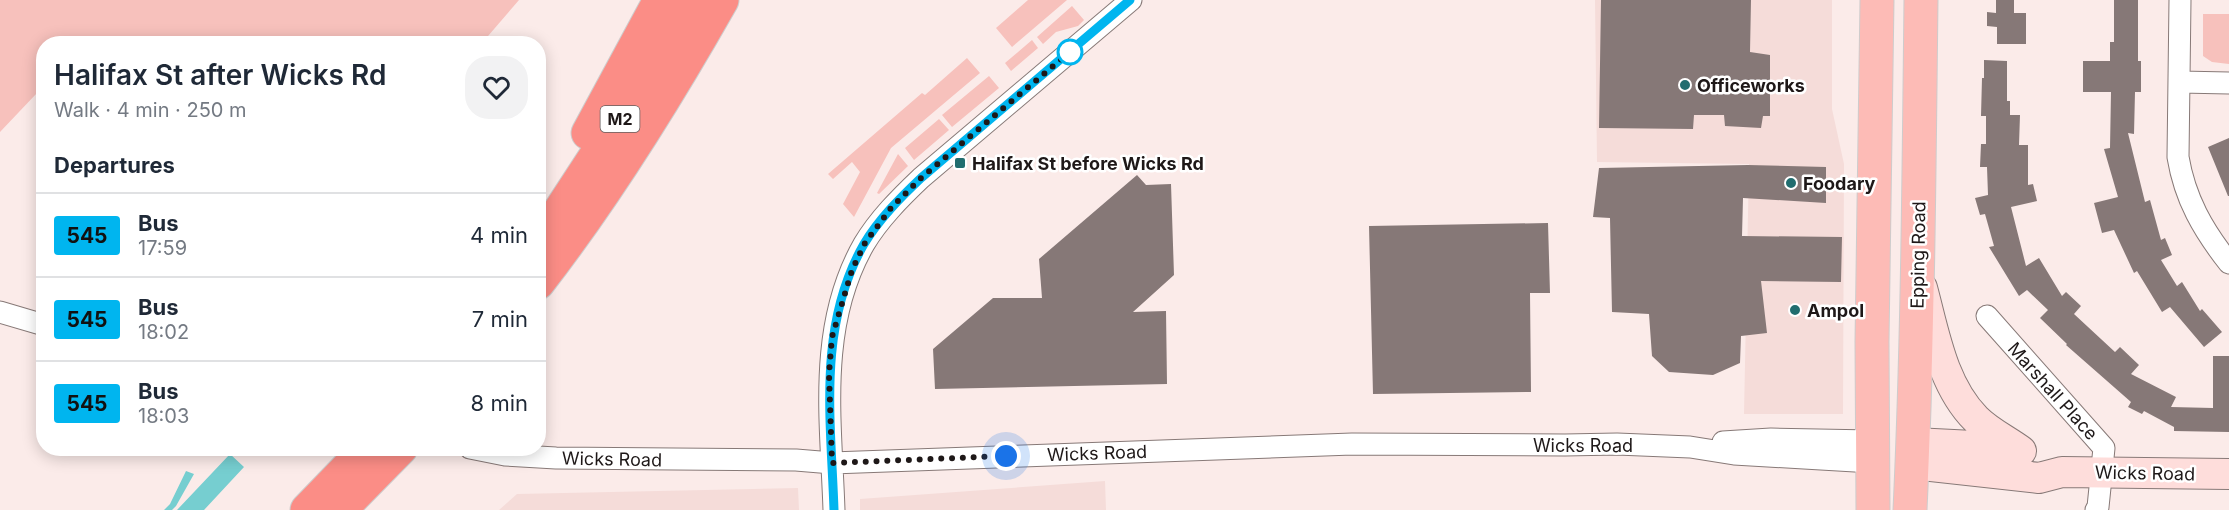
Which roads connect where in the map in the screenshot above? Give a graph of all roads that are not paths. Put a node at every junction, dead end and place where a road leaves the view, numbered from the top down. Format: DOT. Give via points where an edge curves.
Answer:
graph roads {
  1 [pos="660,0"];
  2 [pos="692,0"];
  3 [pos="722,0"];
  4 [pos="746,0"];
  5 [pos="1131,0"];
  6 [pos="1877,0"];
  7 [pos="1921,0"];
  8 [pos="2180,0"];
  9 [pos="2180,82"];
  10 [pos="2229,83"];
  11 [pos="596,204"];
  12 [pos="546,226"];
  13 [pos="546,232"];
  14 [pos="2229,263"];
  15 [pos="546,273"];
  16 [pos="1918,273"];
  17 [pos="0,312"];
  18 [pos="1987,316"];
  19 [pos="36,323"];
  20 [pos="1872,451"];
  21 [pos="2021,451"];
  22 [pos="1913,454"];
  23 [pos="382,456"];
  24 [pos="522,456"];
  25 [pos="832,463"];
  26 [pos="363,464"];
  27 [pos="2062,472"];
  28 [pos="2100,472"];
  29 [pos="2229,474"];
  30 [pos="307,510"];
  31 [pos="340,510"];
  32 [pos="834,510"];
  33 [pos="1873,510"];
  34 [pos="1910,510"];
  35 [pos="2096,510"];
  1 -- 12 [label="highway" via="561,182"];
  2 -- 13 [label="highway, M2" via="653,68"];
  3 -- 11 [label="highway, M2"];
  4 -- 11 [label="highway" via="669,122"];
  5 -- 25 [label="street" via="921,178 891,208 865,243 852,270 832,337"];
  6 -- 20 [label="main road"];
  7 -- 16 [label="main road, Epping Road"];
  8 -- 9 [label="street"];
  9 -- 10 [label="street"];
  9 -- 14 [label="street" via="2181,177 2197,219"];
  11 -- 15 [label="highway, M2"];
  16 -- 21 [label="main road" via="1956,394 1983,426"];
  16 -- 22 [label="main road, Epping Road"];
  17 -- 19 [label="street"];
  18 -- 28 [label="street, Marshall Place" via="2104,448"];
  20 -- 22 [label="main road, Wicks Road"];
  20 -- 25 [label="street, Wicks Road" via="1734,453 1617,444 1352,444"];
  20 -- 33 [label="main road"];
  21 -- 22 [label="main road, Wicks Road" via="1973,446"];
  21 -- 27 [label="main road, Wicks Road"];
  22 -- 27 [label="main road, Wicks Road" via="2039,478"];
  22 -- 34 [label="main road, Epping Road"];
  23 -- 26 [label="highway"];
  24 -- 25 [label="street, Wicks Road"];
  25 -- 32 [label="street"];
  26 -- 30 [label="highway"];
  26 -- 31 [label="highway"];
  27 -- 28 [label="main road, Wicks Road"];
  28 -- 29 [label="main road, Wicks Road"];
  28 -- 35 [label="street"];
}
